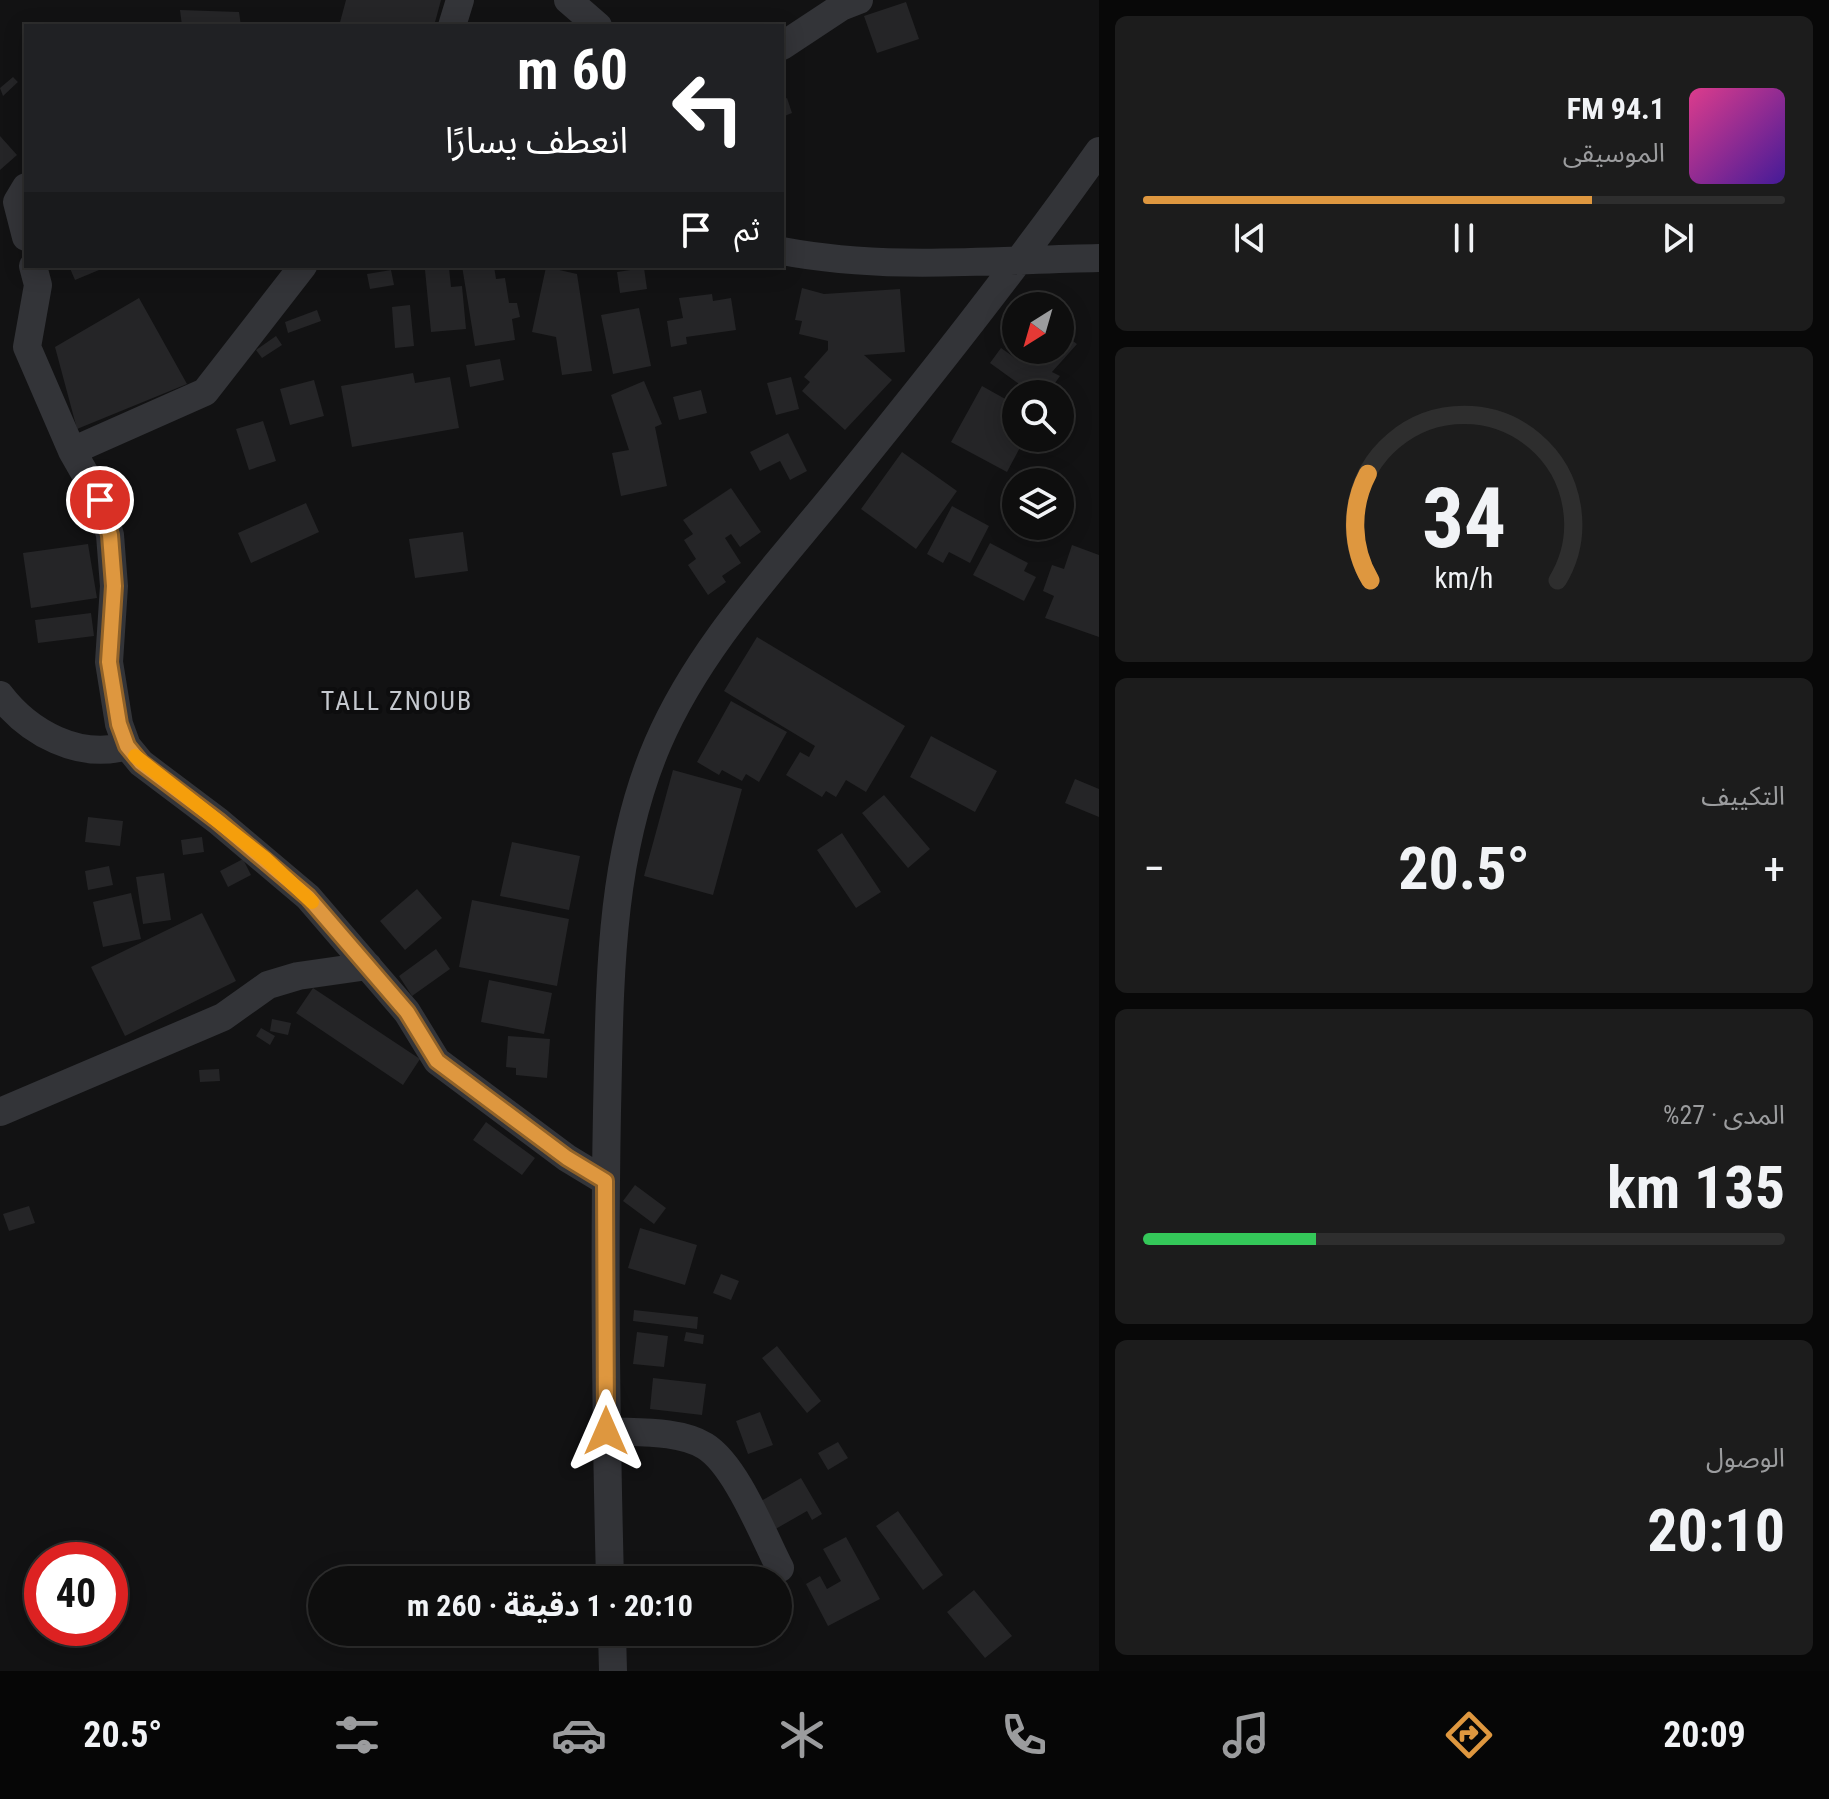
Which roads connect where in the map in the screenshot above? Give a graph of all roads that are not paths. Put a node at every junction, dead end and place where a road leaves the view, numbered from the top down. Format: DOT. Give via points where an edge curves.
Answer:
graph roads {
  1 [pos="460,0"];
  2 [pos="568,0"];
  3 [pos="859,0"];
  4 [pos="453,24"];
  5 [pos="596,24"];
  6 [pos="784,45"];
  7 [pos="1099,151"];
  8 [pos="24,190"];
  9 [pos="24,229"];
  10 [pos="784,251"];
  11 [pos="1099,258"];
  12 [pos="1022,260"];
  13 [pos="34,268"];
  14 [pos="301,268"];
  15 [pos="72,451"];
  16 [pos="0,695"];
  17 [pos="127,746"];
  18 [pos="368,966"];
  19 [pos="0,1112"];
  20 [pos="605,1181"];
  21 [pos="606,1431"];
  22 [pos="610,1566"];
  23 [pos="779,1566"];
  24 [pos="612,1646"];
  25 [pos="613,1671"];
  1 -- 4 [label="street"];
  2 -- 5 [label="street"];
  3 -- 6 [label="street"];
  7 -- 12 [label="street"];
  8 -- 9 [label="street" via="17,202"];
  10 -- 12 [label="street" via="877,264"];
  11 -- 12 [label="street"];
  12 -- 20 [label="street" via="719,635 658,743 630,824 615,904"];
  13 -- 15 [label="street" via="38,285 27,347"];
  14 -- 15 [label="street" via="205,392"];
  15 -- 17 [label="street" via="100,500 110,535 114,586 109,662"];
  16 -- 17 [label="street" via="23,720 60,741 106,752"];
  17 -- 18 [label="street" via="141,763 308,897"];
  18 -- 19 [label="street" via="268,985 223,1017"];
  18 -- 20 [label="street" via="407,1012 437,1061"];
  20 -- 21 [label="street"];
  21 -- 22 [label="street"];
  21 -- 23 [label="street" via="662,1434 710,1450 727,1469"];
  24 -- 25 [label="street"];
}
